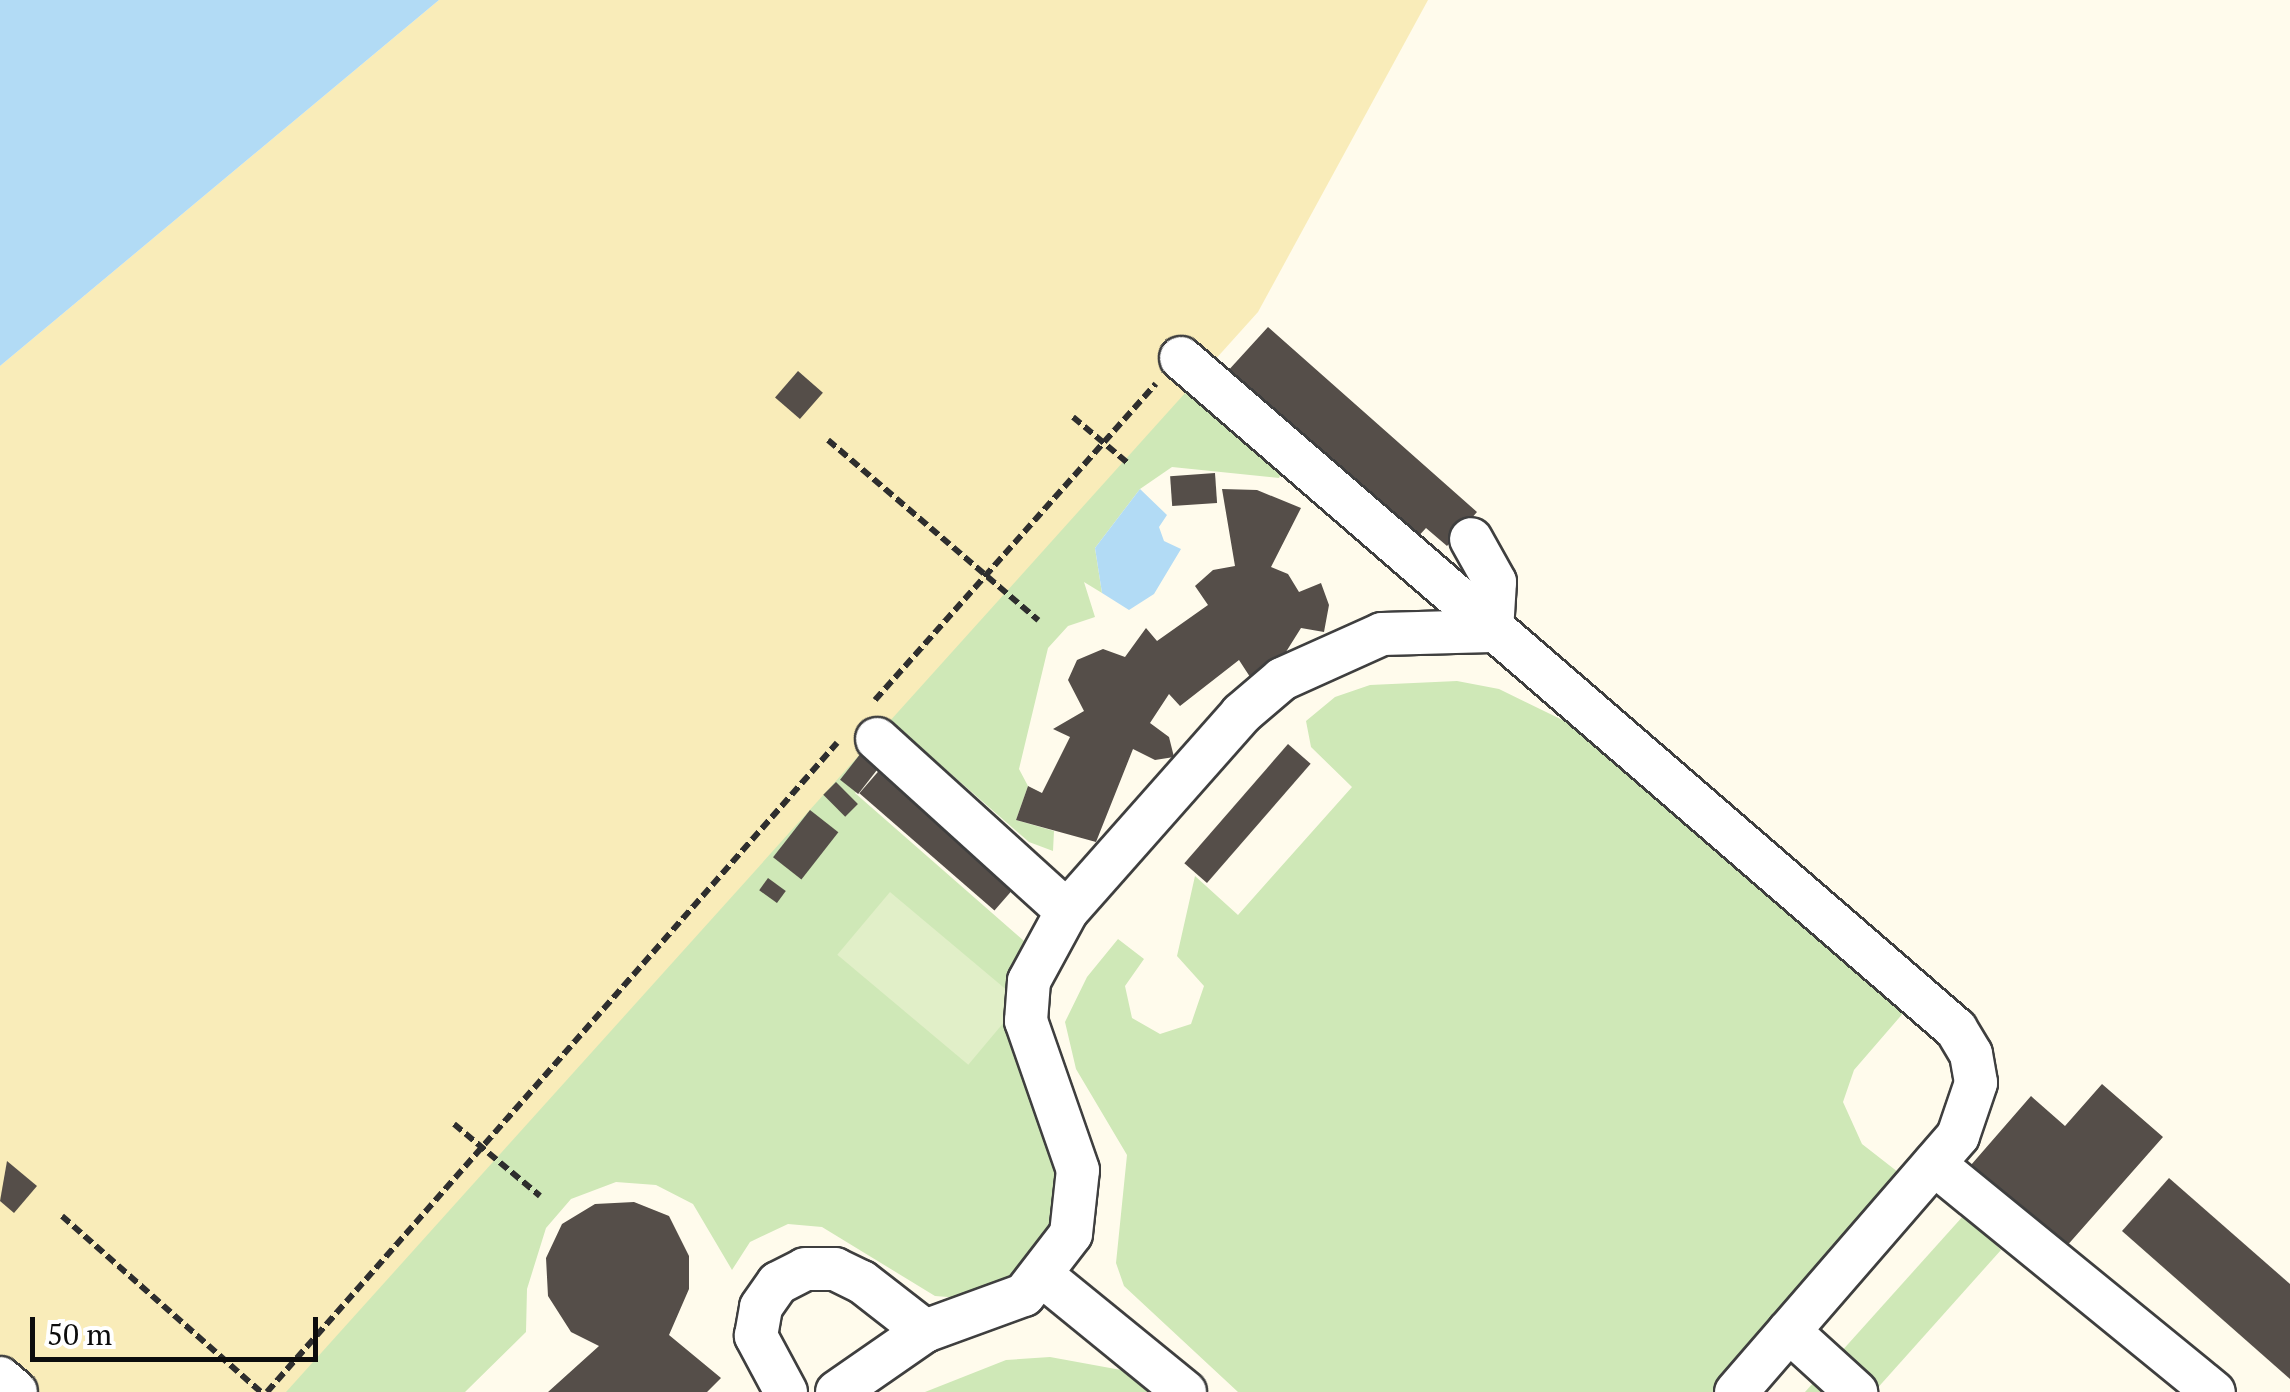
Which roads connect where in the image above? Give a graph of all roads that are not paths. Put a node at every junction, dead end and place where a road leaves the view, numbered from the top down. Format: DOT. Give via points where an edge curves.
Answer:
graph roads {
  1 [pos="1181,358"];
  2 [pos="1471,539"];
  3 [pos="1492,631"];
  4 [pos="863,727"];
  5 [pos="1067,911"];
  6 [pos="1934,1164"];
  7 [pos="1044,1277"];
  8 [pos="926,1331"];
  9 [pos="1788,1331"];
  10 [pos="0,1378"];
  11 [pos="16,1392"];
  12 [pos="786,1392"];
  13 [pos="838,1392"];
  14 [pos="1184,1392"];
  15 [pos="1736,1392"];
  16 [pos="1856,1392"];
  17 [pos="2214,1392"];
  1 -- 3 [label="lane"];
  2 -- 3 [label="lane" via="1495,582"];
  3 -- 5 [label="lane" via="1382,634 1282,679 1241,714"];
  3 -- 6 [label="lane" via="1956,1028 1974,1068 1972,1111"];
  4 -- 5 [label="lane"];
  5 -- 7 [label="lane" via="1029,981 1026,1021 1078,1170 1071,1234"];
  6 -- 9 [label="lane"];
  6 -- 17 [label="lane"];
  7 -- 8 [label="lane" via="999,1308"];
  7 -- 14 [label="lane"];
  8 -- 12 [label="lane" via="862,1282 835,1269 805,1269 778,1283 761,1307 756,1336"];
  8 -- 13 [label="lane"];
  9 -- 15 [label="lane"];
  9 -- 16 [label="lane"];
  10 -- 11 [label="lane"];
}
